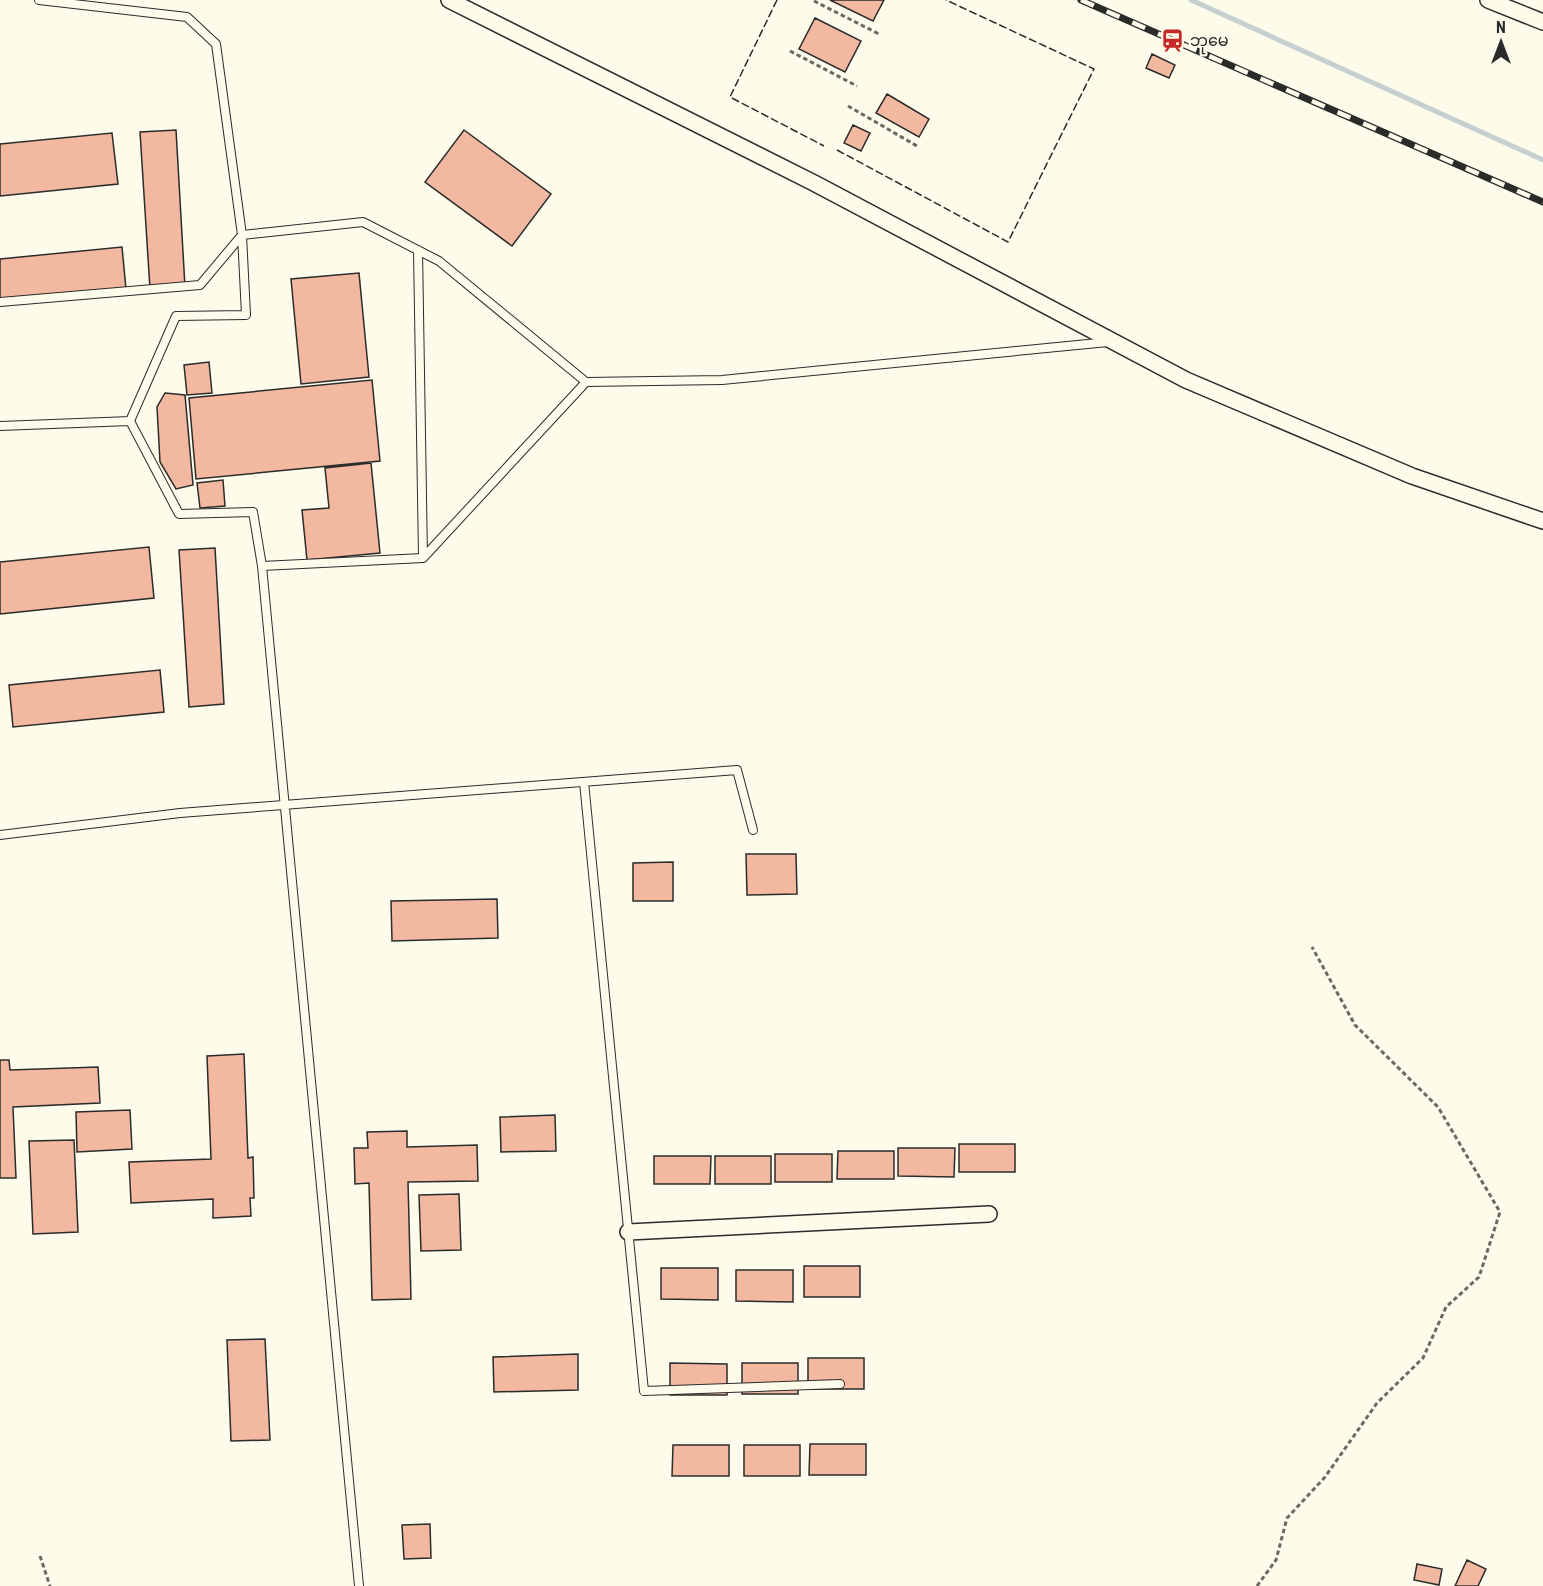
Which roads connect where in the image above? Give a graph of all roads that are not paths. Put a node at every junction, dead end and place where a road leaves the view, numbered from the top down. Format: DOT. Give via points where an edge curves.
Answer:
graph roads {
  1 [pos="39,0"];
  2 [pos="1488,0"];
  3 [pos="456,2"];
  4 [pos="1543,22"];
  5 [pos="242,235"];
  6 [pos="418,250"];
  7 [pos="0,302"];
  8 [pos="1109,342"];
  9 [pos="586,382"];
  10 [pos="130,421"];
  11 [pos="0,426"];
  12 [pos="1543,521"];
  13 [pos="423,558"];
  14 [pos="262,566"];
  15 [pos="584,782"];
  16 [pos="286,805"];
  17 [pos="753,830"];
  18 [pos="0,835"];
  19 [pos="989,1214"];
  20 [pos="628,1232"];
  21 [pos="840,1384"];
  22 [pos="359,1586"];
  1 -- 5 [label="lane" via="187,17 216,44"];
  2 -- 4 [label="street"];
  3 -- 8 [label="street" via="814,183"];
  5 -- 6 [label="lane" via="363,222"];
  5 -- 7 [label="lane" via="200,285"];
  5 -- 10 [label="lane" via="246,315 176,316"];
  6 -- 9 [label="lane" via="439,261"];
  6 -- 13 [label="lane"];
  8 -- 9 [label="lane" via="722,380"];
  8 -- 12 [label="street" via="1186,380 1412,476"];
  9 -- 13 [label="lane"];
  10 -- 11 [label="lane"];
  10 -- 14 [label="lane" via="178,514 253,512"];
  13 -- 14 [label="lane"];
  14 -- 16 [label="lane"];
  15 -- 16 [label="lane"];
  15 -- 17 [label="lane" via="737,770"];
  15 -- 20 [label="lane"];
  16 -- 18 [label="lane" via="180,813"];
  16 -- 22 [label="lane"];
  19 -- 20 [label="street"];
  20 -- 21 [label="lane" via="644,1391"];
}
